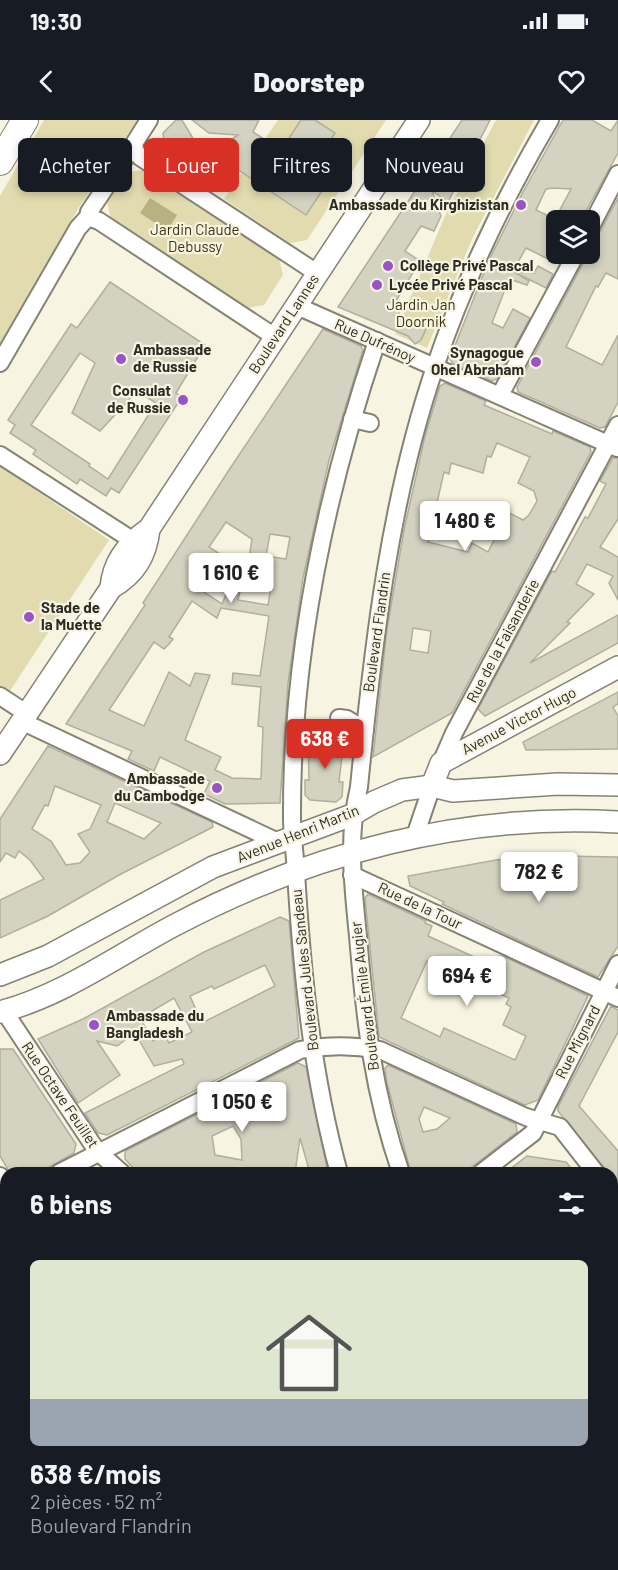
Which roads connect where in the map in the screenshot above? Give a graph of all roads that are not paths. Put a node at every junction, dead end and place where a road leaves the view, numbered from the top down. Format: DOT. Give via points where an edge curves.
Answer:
graph roads {
  1 [pos="25,120"];
  2 [pos="149,120"];
  3 [pos="418,120"];
  4 [pos="550,120"];
  5 [pos="134,149"];
  6 [pos="0,162"];
  7 [pos="618,174"];
  8 [pos="599,210"];
  9 [pos="88,216"];
  10 [pos="571,264"];
  11 [pos="317,273"];
  12 [pos="297,306"];
  13 [pos="275,337"];
  14 [pos="376,341"];
  15 [pos="0,363"];
  16 [pos="435,367"];
  17 [pos="500,395"];
  18 [pos="352,419"];
  19 [pos="370,423"];
  20 [pos="618,425"];
  21 [pos="613,446"];
  22 [pos="0,454"];
  23 [pos="140,535"];
  24 [pos="618,668"];
  25 [pos="0,696"];
  26 [pos="24,717"];
  27 [pos="339,718"];
  28 [pos="365,730"];
  29 [pos="0,754"];
  30 [pos="441,763"];
  31 [pos="618,785"];
  32 [pos="432,786"];
  33 [pos="352,815"];
  34 [pos="618,822"];
  35 [pos="415,836"];
  36 [pos="285,839"];
  37 [pos="351,851"];
  38 [pos="296,872"];
  39 [pos="352,875"];
  40 [pos="618,964"];
  41 [pos="0,975"];
  42 [pos="611,995"];
  43 [pos="2,1011"];
  44 [pos="312,1048"];
  45 [pos="368,1048"];
  46 [pos="539,1120"];
  47 [pos="97,1151"];
  48 [pos="69,1167"];
  49 [pos="115,1167"];
  50 [pos="338,1167"];
  51 [pos="399,1167"];
  52 [pos="489,1167"];
  53 [pos="591,1167"];
  1 -- 6 [label="highway"];
  2 -- 5 [label="street"];
  3 -- 11 [label="main road, Boulevard Lannes"];
  4 -- 16 [label="street, Boulevard Flandrin" via="461,297"];
  5 -- 9 [label="street"];
  5 -- 11 [label="street" via="140,157"];
  7 -- 8 [label="street"];
  9 -- 13 [label="street"];
  9 -- 15 [label="street"];
  10 -- 17 [label="street"];
  11 -- 12 [label="main road, Boulevard Lannes"];
  12 -- 13 [label="main road, Boulevard Lannes"];
  12 -- 14 [label="street, Rue Dufrénoy"];
  13 -- 23 [label="main road, Boulevard Lannes"];
  14 -- 16 [label="street, Rue Dufrénoy"];
  14 -- 18 [label="street"];
  16 -- 17 [label="street, Rue Dufrénoy"];
  16 -- 28 [label="street, Boulevard Flandrin" via="407,468 383,588"];
  17 -- 21 [label="street, Rue Dufrénoy"];
  18 -- 19 [label="street"];
  18 -- 36 [label="street" via="328,507 310,597"];
  20 -- 21 [label="street, Rue de la Faisanderie"];
  21 -- 30 [label="street, Rue de la Faisanderie" via="454,732"];
  22 -- 23 [label="street"];
  23 -- 26 [label="main road, Boulevard Lannes" via="146,549 127,579 111,588"];
  24 -- 30 [label="main road, Avenue Victor Hugo"];
  25 -- 26 [label="street"];
  26 -- 29 [label="main road, Boulevard Lannes"];
  26 -- 36 [label="street"];
  27 -- 28 [label="street"];
  28 -- 33 [label="street, Boulevard Flandrin"];
  30 -- 32 [label="main road"];
  31 -- 32 [label="main road, Avenue Henri Martin" via="558,784 453,791"];
  32 -- 33 [label="main road, Avenue Henri Martin" via="402,790"];
  32 -- 35 [label="street"];
  33 -- 36 [label="main road, Avenue Henri Martin"];
  33 -- 37 [label="street, Boulevard Flandrin"];
  34 -- 35 [label="main road" via="559,821"];
  35 -- 37 [label="main road"];
  36 -- 38 [label="street, Boulevard Jules Sandeau"];
  36 -- 41 [label="main road, Avenue Henri Martin" via="213,867 48,956"];
  37 -- 38 [label="main road"];
  37 -- 39 [label="street, Boulevard Émile Augier"];
  38 -- 43 [label="main road" via="175,925 55,992"];
  38 -- 44 [label="street, Boulevard Jules Sandeau" via="300,955"];
  39 -- 42 [label="street, Rue de la Tour"];
  39 -- 45 [label="street, Boulevard Émile Augier"];
  40 -- 42 [label="street, Rue Mignard"];
  42 -- 46 [label="street, Rue Mignard"];
  43 -- 47 [label="street, Rue Octave Feuillet"];
  44 -- 45 [label="street"];
  44 -- 47 [label="street" via="300,1050"];
  44 -- 50 [label="street, Boulevard Jules Sandeau"];
  45 -- 46 [label="street"];
  45 -- 51 [label="street, Boulevard Émile Augier"];
  46 -- 52 [label="street, Rue Mignard" via="533,1133"];
  46 -- 53 [label="street" via="560,1126"];
  47 -- 48 [label="street"];
  47 -- 49 [label="street, Rue Octave Feuillet"];
}
